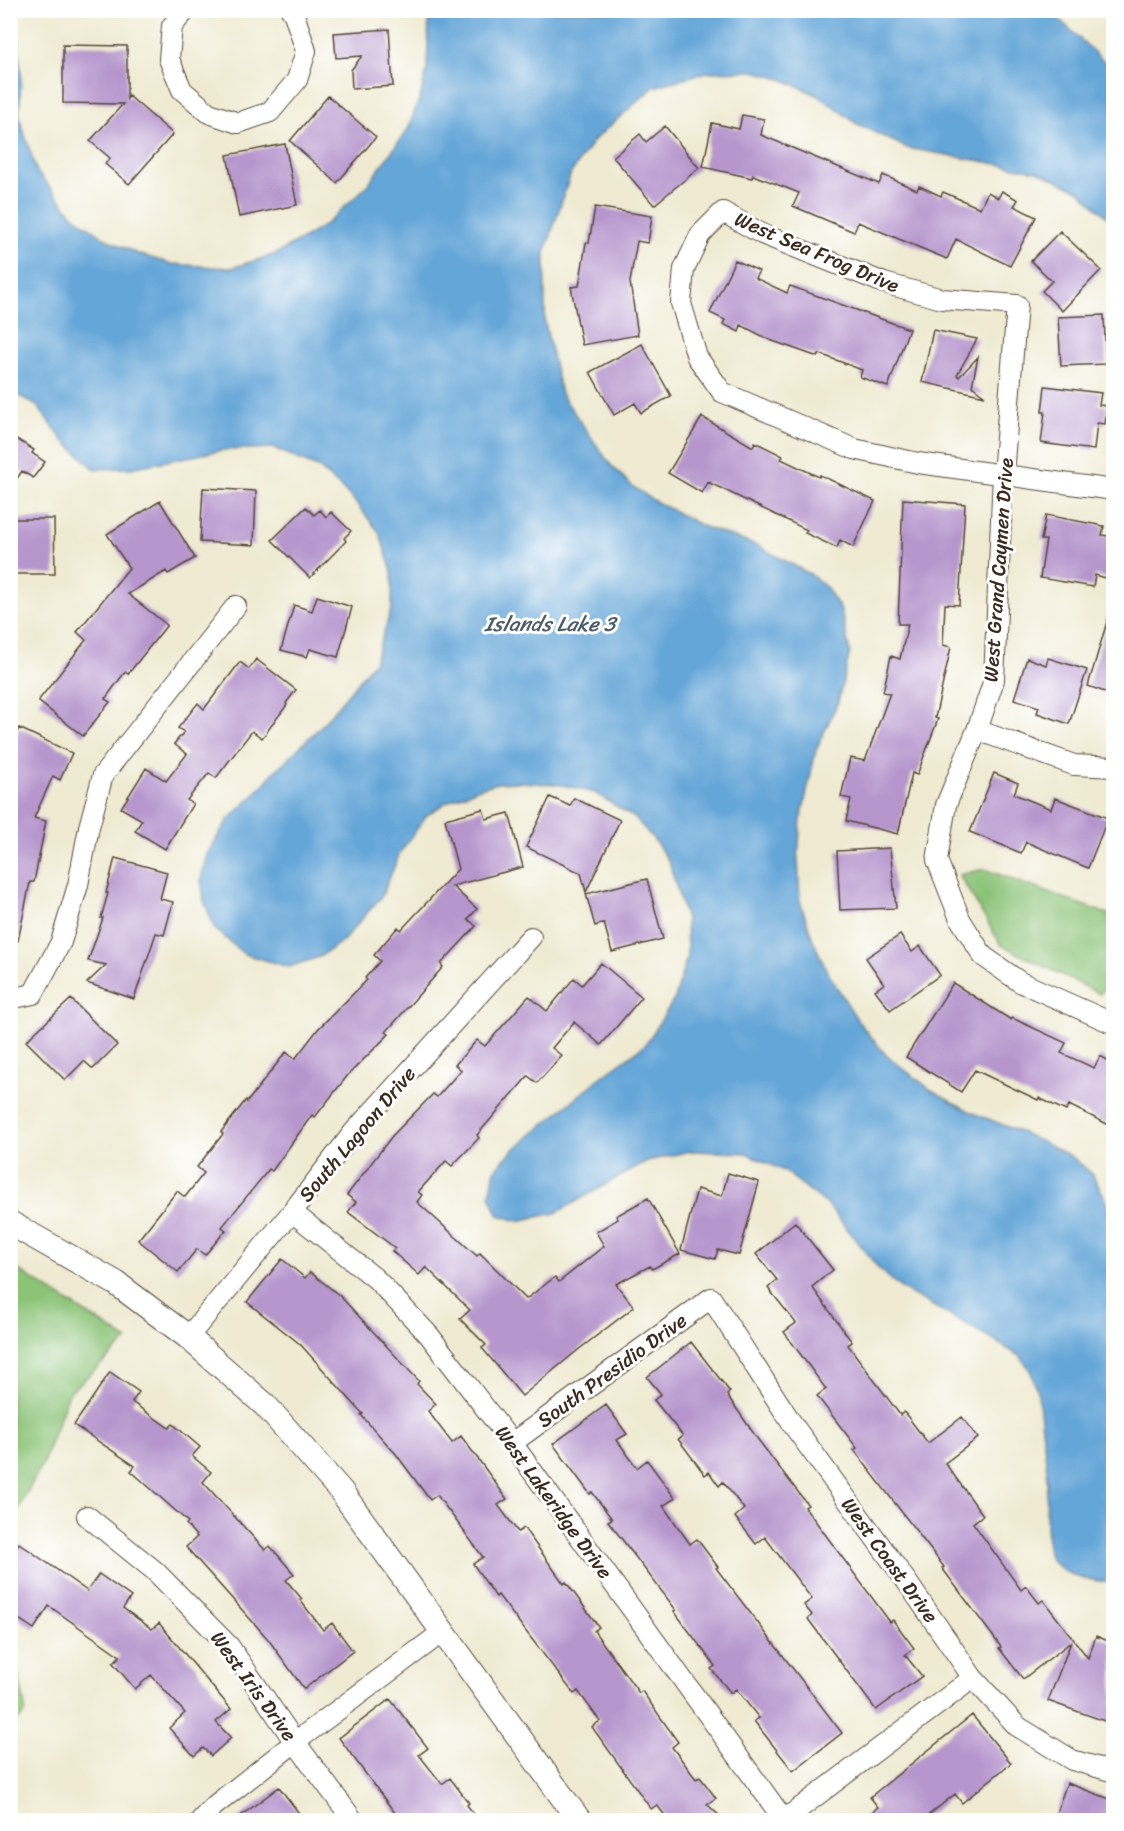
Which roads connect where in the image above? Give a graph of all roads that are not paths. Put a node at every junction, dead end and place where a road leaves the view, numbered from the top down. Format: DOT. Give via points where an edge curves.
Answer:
graph roads {
  1 [pos="186,10"];
  2 [pos="291,10"];
  3 [pos="1017,305"];
  4 [pos="1003,474"];
  5 [pos="1113,490"];
  6 [pos="236,606"];
  7 [pos="977,730"];
  8 [pos="1113,767"];
  9 [pos="531,937"];
  10 [pos="10,999"];
  11 [pos="1113,1024"];
  12 [pos="292,1212"];
  13 [pos="10,1223"];
  14 [pos="711,1298"];
  15 [pos="188,1337"];
  16 [pos="512,1443"];
  17 [pos="87,1516"];
  18 [pos="444,1631"];
  19 [pos="973,1678"];
  20 [pos="296,1742"];
  21 [pos="1113,1772"];
  22 [pos="784,1820"];
  23 [pos="201,1821"];
  24 [pos="353,1821"];
  25 [pos="579,1821"];
  1 -- 2 [label="street" via="172,26 169,59 182,90 209,113 238,123 270,112 297,80 306,51"];
  3 -- 4 [label="street, West Grand Caymen Drive"];
  3 -- 4 [label="street, West Sea Frog Drive" via="942,299 884,283 762,234 723,212 700,235 684,269 681,303 697,357 722,392 854,449 918,463"];
  4 -- 5 [label="street"];
  4 -- 7 [label="street, West Grand Caymen Drive" via="994,680"];
  6 -- 10 [label="street" via="103,775 61,942 33,994"];
  7 -- 8 [label="street" via="1074,765"];
  7 -- 11 [label="street, West Grand Caymen Drive" via="946,805 937,860 960,918 983,956 1020,982"];
  9 -- 12 [label="street, South Lagoon Drive" via="353,1133"];
  12 -- 15 [label="street, South Lagoon Drive"];
  12 -- 16 [label="street, West Lakeridge Drive" via="376,1279 429,1335"];
  13 -- 15 [label="street" via="116,1283"];
  14 -- 16 [label="street, South Presidio Drive"];
  14 -- 19 [label="street, West Coast Drive" via="793,1425"];
  15 -- 18 [label="street" via="265,1406 341,1491"];
  16 -- 22 [label="street, West Lakeridge Drive"];
  17 -- 20 [label="street, West Iris Drive" via="156,1571 229,1646"];
  18 -- 20 [label="street"];
  18 -- 25 [label="street"];
  19 -- 21 [label="street, West Coast Drive" via="1017,1726 1072,1760"];
  19 -- 22 [label="street"];
  20 -- 23 [label="street" via="214,1806"];
  20 -- 24 [label="street, West Iris Drive"];
}
